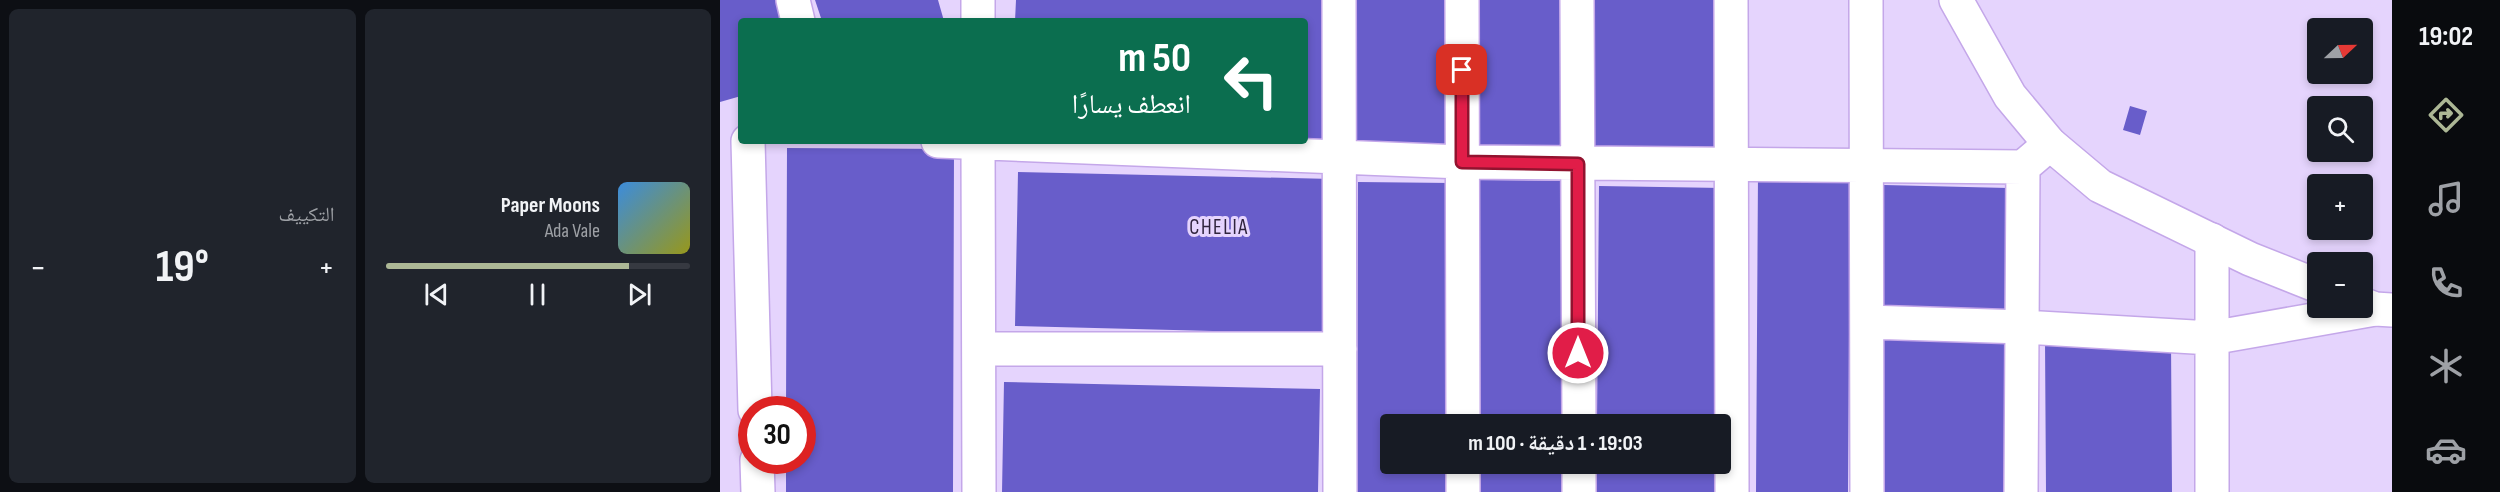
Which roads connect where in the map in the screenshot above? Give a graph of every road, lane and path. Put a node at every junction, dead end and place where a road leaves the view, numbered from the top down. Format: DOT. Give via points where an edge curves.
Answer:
graph roads {
  1 [pos="793,0"];
  2 [pos="978,0"];
  3 [pos="1339,0"];
  4 [pos="1462,0"];
  5 [pos="1577,0"];
  6 [pos="1731,0"];
  7 [pos="1866,0"];
  8 [pos="1956,0"];
  9 [pos="797,18"];
  10 [pos="978,18"];
  11 [pos="738,134"];
  12 [pos="720,136"];
  13 [pos="748,144"];
  14 [pos="978,144"];
  15 [pos="1023,144"];
  16 [pos="2050,144"];
  17 [pos="1340,158"];
  18 [pos="1462,162"];
  19 [pos="1578,164"];
  20 [pos="1731,166"];
  21 [pos="1867,166"];
  22 [pos="2023,167"];
  23 [pos="2212,240"];
  24 [pos="2307,281"];
  25 [pos="2376,308"];
  26 [pos="1868,322"];
  27 [pos="2023,327"];
  28 [pos="2211,338"];
  29 [pos="979,349"];
  30 [pos="1340,349"];
  31 [pos="755,396"];
  32 [pos="1463,414"];
  33 [pos="1579,414"];
  34 [pos="757,474"];
  35 [pos="1463,474"];
  36 [pos="1579,474"];
  37 [pos="758,492"];
  38 [pos="979,492"];
  39 [pos="1340,492"];
  40 [pos="1463,492"];
  41 [pos="1579,492"];
  42 [pos="1732,492"];
  43 [pos="1867,492"];
  44 [pos="2022,492"];
  45 [pos="2212,492"];
  1 -- 9 [label="street"];
  2 -- 10 [label="street"];
  3 -- 17 [label="street"];
  4 -- 18 [label="street"];
  5 -- 19 [label="street"];
  6 -- 20 [label="street"];
  7 -- 21 [label="street"];
  8 -- 16 [label="street" via="2010,96"];
  11 -- 12 [label="street"];
  13 -- 31 [label="street"];
  14 -- 29 [label="street"];
  15 -- 17 [label="street"];
  16 -- 22 [label="street"];
  16 -- 23 [label="street" via="2100,186"];
  17 -- 18 [label="street"];
  17 -- 30 [label="street"];
  18 -- 19 [label="street"];
  18 -- 32 [label="street"];
  19 -- 20 [label="street"];
  19 -- 33 [label="street"];
  20 -- 21 [label="street"];
  20 -- 42 [label="street"];
  21 -- 22 [label="street"];
  21 -- 26 [label="street"];
  22 -- 27 [label="street"];
  23 -- 24 [label="street"];
  23 -- 28 [label="street"];
  25 -- 28 [label="street"];
  26 -- 27 [label="street"];
  26 -- 43 [label="street"];
  27 -- 28 [label="street"];
  27 -- 44 [label="street"];
  28 -- 45 [label="street"];
  29 -- 30 [label="street"];
  29 -- 38 [label="street"];
  30 -- 39 [label="street"];
  34 -- 37 [label="street"];
  35 -- 40 [label="street"];
  36 -- 41 [label="street"];
}
